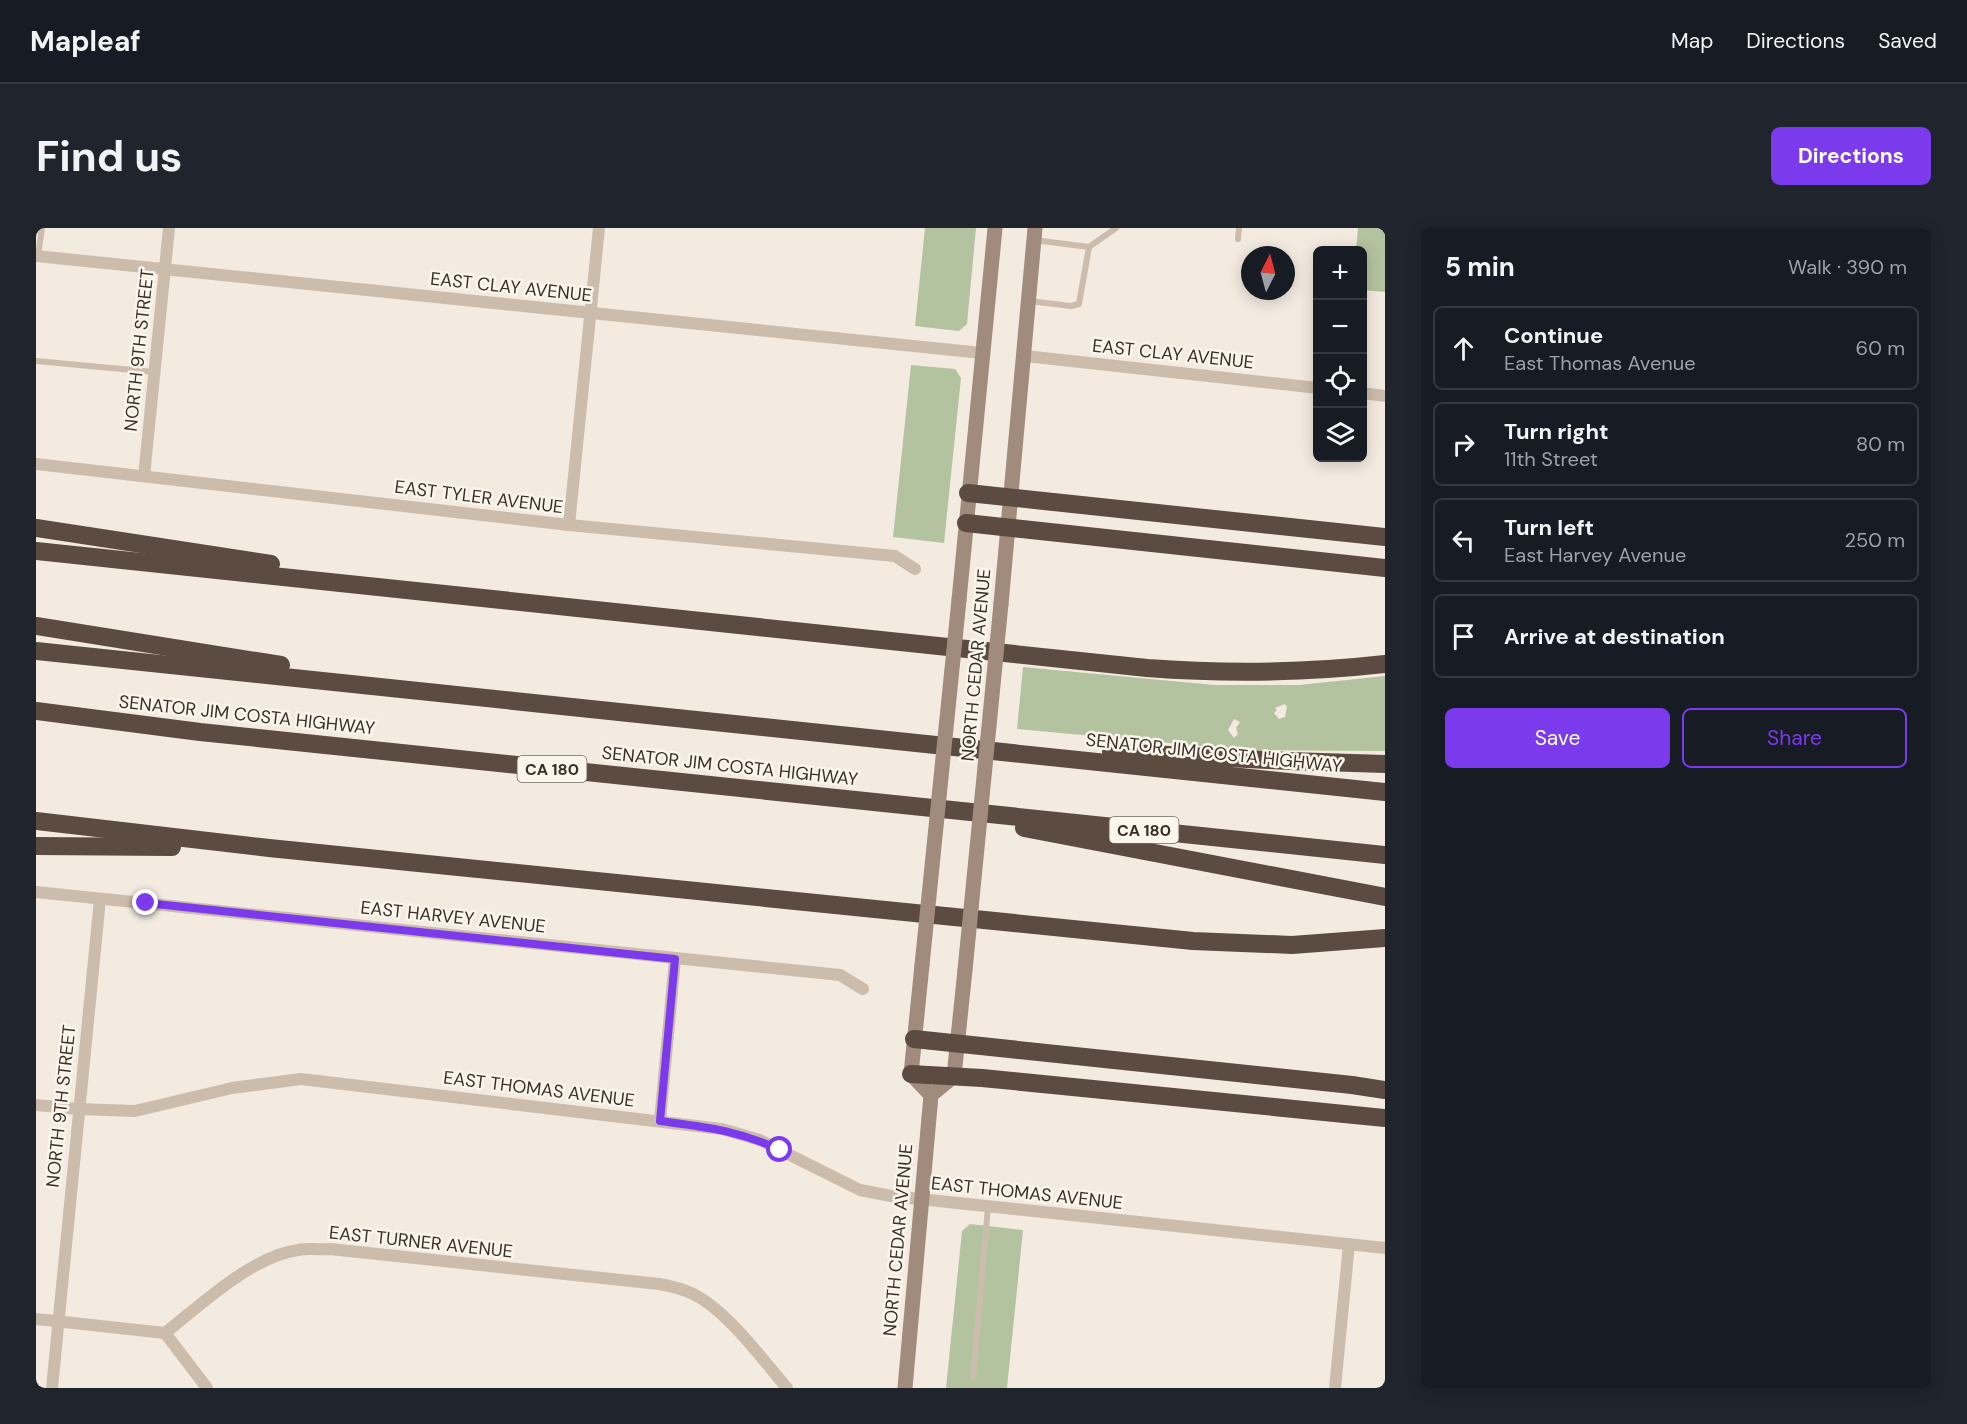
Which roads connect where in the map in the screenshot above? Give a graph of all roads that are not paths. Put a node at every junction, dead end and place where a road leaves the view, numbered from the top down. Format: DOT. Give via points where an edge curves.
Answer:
graph roads {
  1 [pos="42,228"];
  2 [pos="169,228"];
  3 [pos="599,228"];
  4 [pos="995,228"];
  5 [pos="1116,228"];
  6 [pos="1239,228"];
  7 [pos="1035,234"];
  8 [pos="1238,240"];
  9 [pos="1089,247"];
  10 [pos="37,256"];
  11 [pos="165,269"];
  12 [pos="1029,301"];
  13 [pos="591,313"];
  14 [pos="982,353"];
  15 [pos="1025,356"];
  16 [pos="36,361"];
  17 [pos="154,372"];
  18 [pos="1313,388"];
  19 [pos="1367,394"];
  20 [pos="1385,396"];
  21 [pos="36,464"];
  22 [pos="144,476"];
  23 [pos="968,493"];
  24 [pos="1011,498"];
  25 [pos="966,523"];
  26 [pos="569,525"];
  27 [pos="36,528"];
  28 [pos="1009,528"];
  29 [pos="1385,537"];
  30 [pos="36,551"];
  31 [pos="1385,567"];
  32 [pos="915,569"];
  33 [pos="501,600"];
  34 [pos="36,626"];
  35 [pos="36,651"];
  36 [pos="1385,664"];
  37 [pos="490,698"];
  38 [pos="36,711"];
  39 [pos="36,721"];
  40 [pos="200,732"];
  41 [pos="914,742"];
  42 [pos="1385,764"];
  43 [pos="1385,792"];
  44 [pos="904,806"];
  45 [pos="36,821"];
  46 [pos="36,846"];
  47 [pos="269,848"];
  48 [pos="1385,855"];
  49 [pos="36,892"];
  50 [pos="1385,897"];
  51 [pos="100,899"];
  52 [pos="1385,938"];
  53 [pos="675,959"];
  54 [pos="863,989"];
  55 [pos="914,1039"];
  56 [pos="958,1044"];
  57 [pos="911,1074"];
  58 [pos="954,1076"];
  59 [pos="1385,1090"];
  60 [pos="931,1095"];
  61 [pos="36,1105"];
  62 [pos="78,1109"];
  63 [pos="1385,1118"];
  64 [pos="660,1121"];
  65 [pos="921,1200"];
  66 [pos="988,1207"];
  67 [pos="1349,1244"];
  68 [pos="1385,1248"];
  69 [pos="36,1319"];
  70 [pos="58,1322"];
  71 [pos="165,1333"];
  72 [pos="973,1377"];
  73 [pos="52,1388"];
  74 [pos="207,1388"];
  75 [pos="787,1388"];
  76 [pos="905,1388"];
  77 [pos="1335,1388"];
  1 -- 10 [label="lane"];
  2 -- 11 [label="street, NORTH 9TH STREET"];
  3 -- 13 [label="street"];
  4 -- 14 [label="main road, NORTH CEDAR AVENUE"];
  5 -- 9 [label="lane"];
  6 -- 8 [label="lane"];
  7 -- 9 [label="lane"];
  7 -- 12 [label="main road, NORTH CEDAR AVENUE"];
  9 -- 12 [label="lane" via="1079,304"];
  10 -- 11 [label="street, EAST CLAY AVENUE"];
  11 -- 13 [label="street, EAST CLAY AVENUE"];
  11 -- 17 [label="street, NORTH 9TH STREET"];
  12 -- 15 [label="main road, NORTH CEDAR AVENUE"];
  13 -- 14 [label="street, EAST CLAY AVENUE"];
  13 -- 26 [label="street"];
  14 -- 23 [label="main road, NORTH CEDAR AVENUE"];
  15 -- 18 [label="street, EAST CLAY AVENUE"];
  15 -- 24 [label="main road, NORTH CEDAR AVENUE"];
  16 -- 17 [label="lane"];
  17 -- 22 [label="street, NORTH 9TH STREET"];
  19 -- 20 [label="street"];
  21 -- 22 [label="street, EAST TYLER AVENUE"];
  22 -- 26 [label="street, EAST TYLER AVENUE"];
  23 -- 24 [label="highway"];
  23 -- 25 [label="main road, NORTH CEDAR AVENUE"];
  24 -- 28 [label="main road, NORTH CEDAR AVENUE"];
  24 -- 29 [label="highway"];
  25 -- 28 [label="highway"];
  25 -- 55 [label="main road, NORTH CEDAR AVENUE, bridge"];
  26 -- 32 [label="street, EAST TYLER AVENUE" via="895,556"];
  27 -- 33 [label="highway"];
  28 -- 31 [label="highway"];
  28 -- 56 [label="main road, NORTH CEDAR AVENUE, bridge"];
  30 -- 33 [label="highway"];
  33 -- 36 [label="highway" via="1185,671 1269,672"];
  34 -- 37 [label="highway"];
  35 -- 37 [label="highway, SENATOR JIM COSTA HIGHWAY"];
  37 -- 41 [label="highway, SENATOR JIM COSTA HIGHWAY"];
  38 -- 40 [label="highway, SENATOR JIM COSTA HIGHWAY / CA 180"];
  39 -- 40 [label="highway"];
  40 -- 44 [label="highway, SENATOR JIM COSTA HIGHWAY / CA 180"];
  41 -- 42 [label="highway"];
  41 -- 43 [label="highway, SENATOR JIM COSTA HIGHWAY"];
  44 -- 48 [label="highway, SENATOR JIM COSTA HIGHWAY / CA 180"];
  44 -- 50 [label="highway"];
  45 -- 47 [label="highway"];
  46 -- 47 [label="highway"];
  47 -- 52 [label="highway" via="1193,941 1292,945"];
  49 -- 51 [label="street, EAST HARVEY AVENUE"];
  51 -- 53 [label="street, EAST HARVEY AVENUE"];
  51 -- 62 [label="street, NORTH 9TH STREET"];
  53 -- 54 [label="street, EAST HARVEY AVENUE" via="840,975"];
  53 -- 64 [label="street"];
  55 -- 56 [label="highway"];
  55 -- 57 [label="main road, NORTH CEDAR AVENUE"];
  56 -- 58 [label="main road, NORTH CEDAR AVENUE"];
  56 -- 59 [label="highway"];
  57 -- 58 [label="highway"];
  57 -- 60 [label="main road"];
  58 -- 60 [label="main road"];
  58 -- 63 [label="highway"];
  60 -- 65 [label="main road, NORTH CEDAR AVENUE"];
  61 -- 62 [label="street, EAST THOMAS AVENUE"];
  62 -- 64 [label="street, EAST THOMAS AVENUE" via="135,1110 232,1088 301,1079"];
  62 -- 70 [label="street, NORTH 9TH STREET"];
  64 -- 65 [label="street, EAST THOMAS AVENUE" via="722,1129 760,1140 860,1190"];
  65 -- 66 [label="street, EAST THOMAS AVENUE"];
  65 -- 76 [label="main road, NORTH CEDAR AVENUE"];
  66 -- 67 [label="street, EAST THOMAS AVENUE"];
  66 -- 72 [label="lane"];
  67 -- 68 [label="street, EAST THOMAS AVENUE"];
  67 -- 77 [label="street"];
  69 -- 70 [label="street"];
  70 -- 71 [label="street"];
  70 -- 73 [label="street, NORTH 9TH STREET"];
  71 -- 74 [label="street"];
  71 -- 75 [label="street, EAST TURNER AVENUE" via="258,1264 298,1250 330,1250 675,1287 713,1307"];
}
